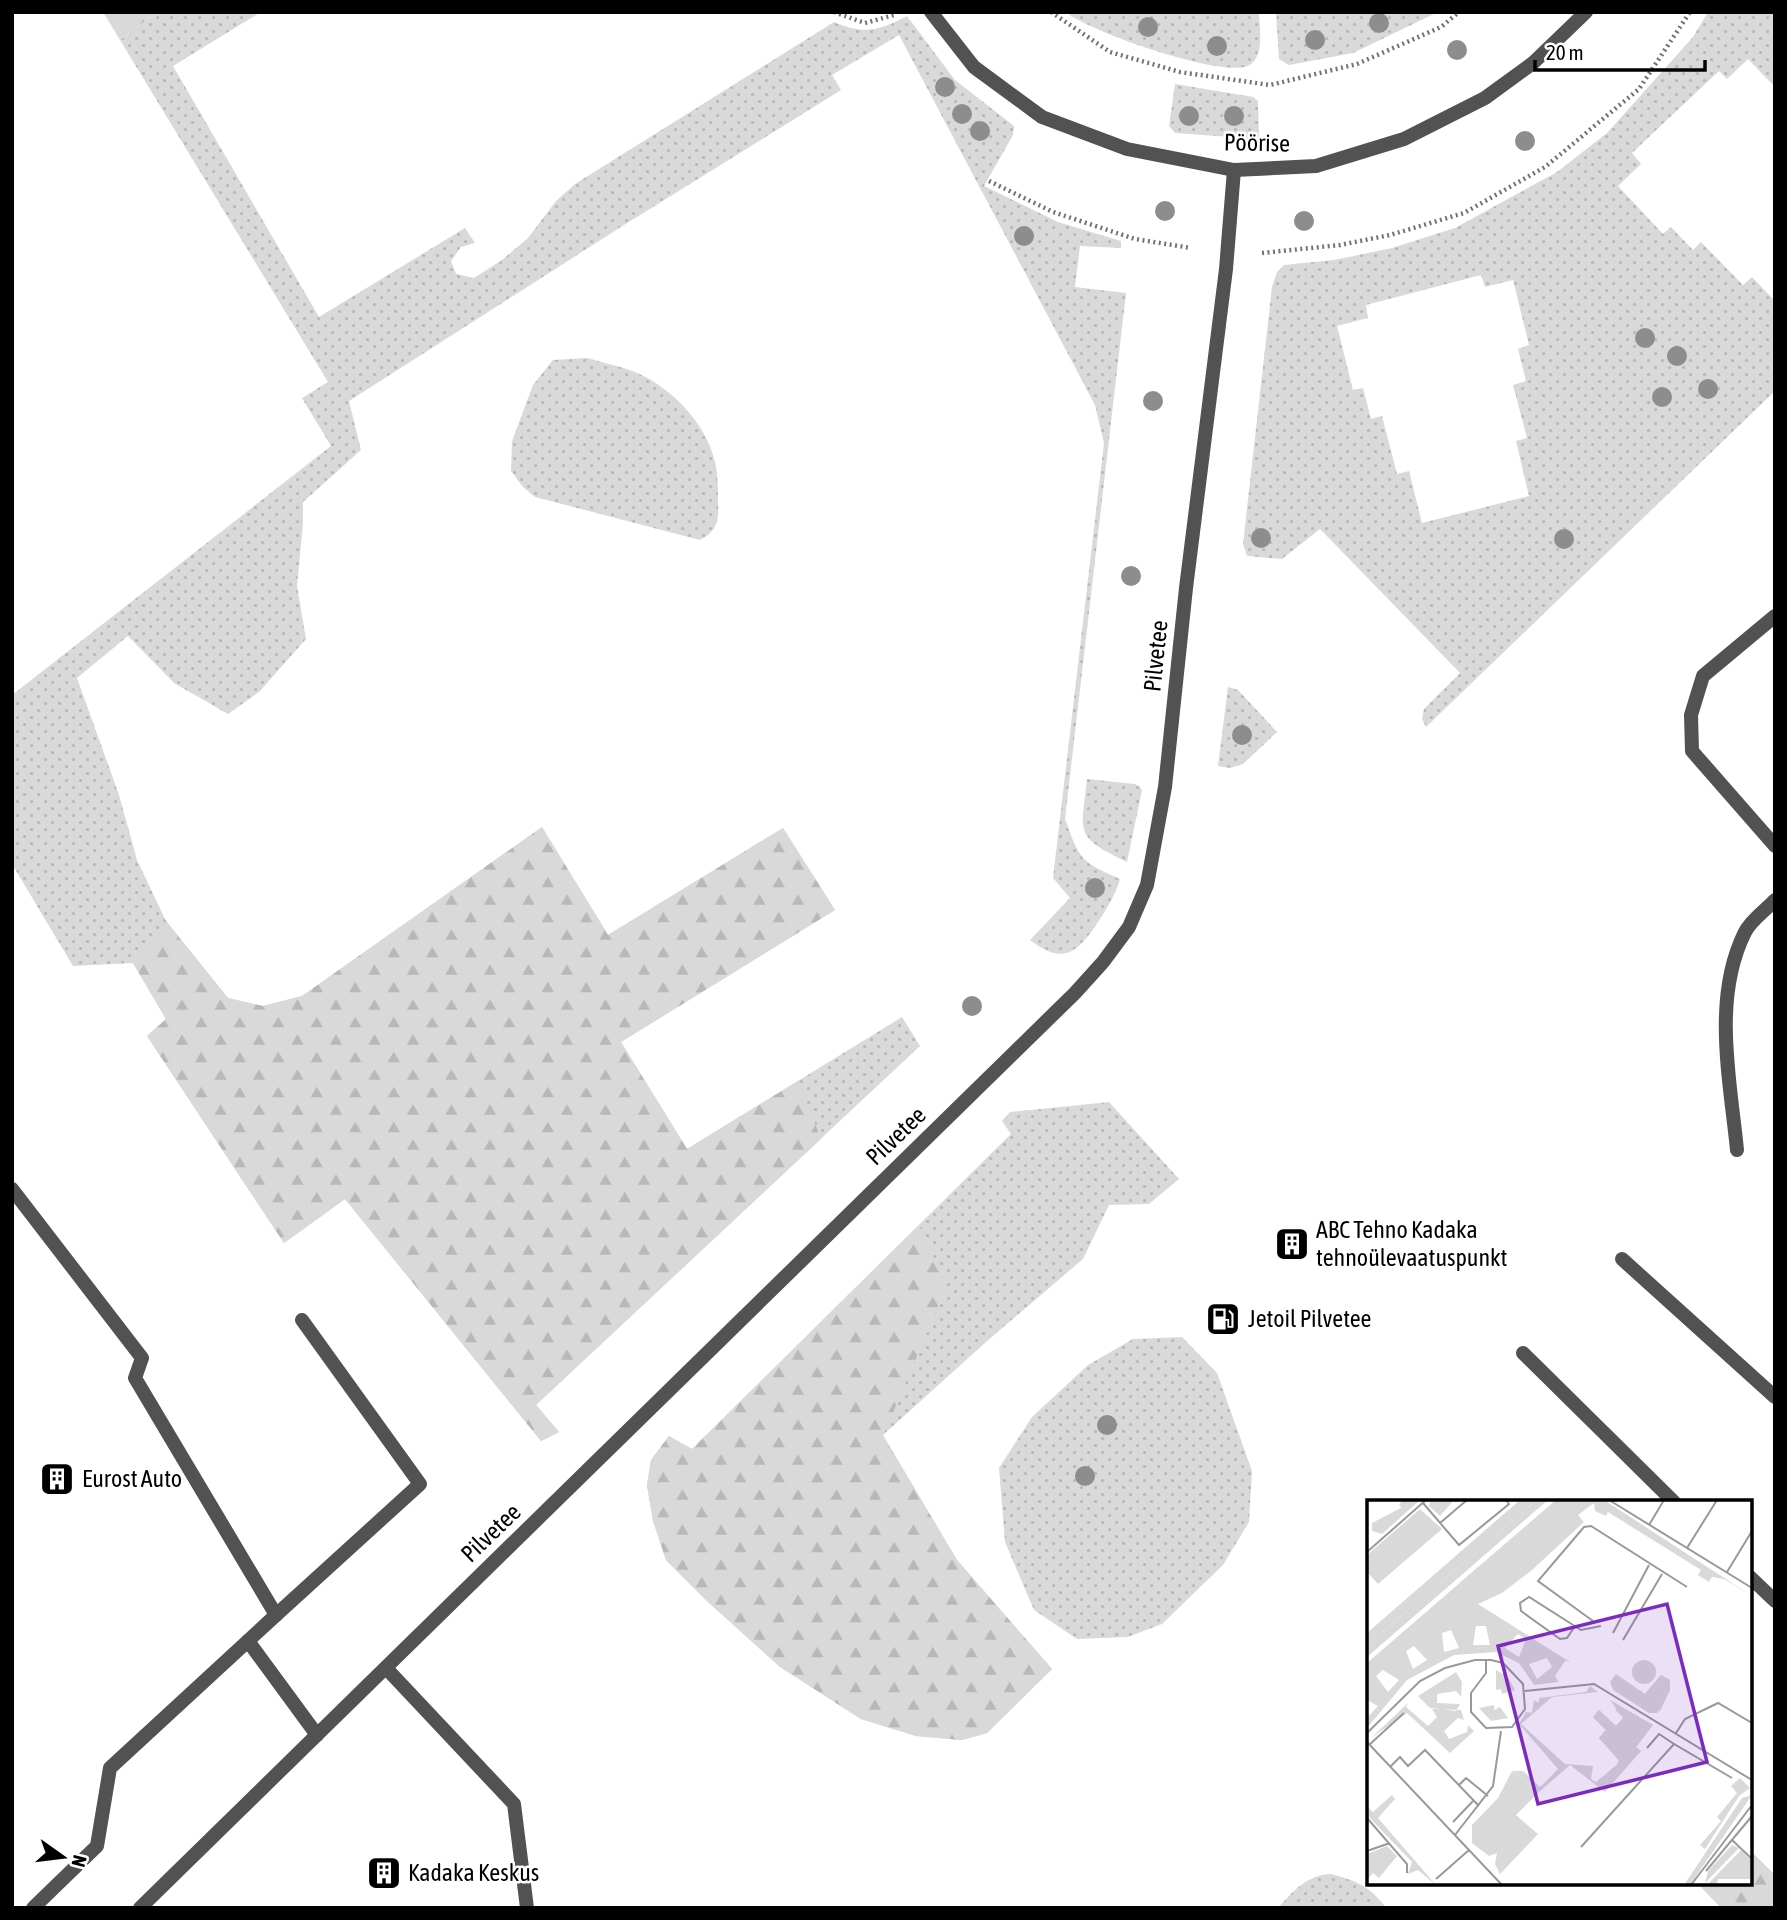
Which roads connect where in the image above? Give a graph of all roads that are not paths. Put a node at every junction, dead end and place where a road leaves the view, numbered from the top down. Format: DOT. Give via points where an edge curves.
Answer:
graph roads {
  1 [pos="931,12"];
  2 [pos="1586,12"];
  3 [pos="1234,170"];
  4 [pos="1775,616"];
  5 [pos="1775,846"];
  6 [pos="1775,900"];
  7 [pos="1737,1150"];
  8 [pos="12,1189"];
  9 [pos="1622,1259"];
  10 [pos="302,1320"];
  11 [pos="1523,1353"];
  12 [pos="1775,1397"];
  13 [pos="1672,1500"];
  14 [pos="1752,1579"];
  15 [pos="1775,1601"];
  16 [pos="276,1615"];
  17 [pos="248,1641"];
  18 [pos="386,1668"];
  19 [pos="317,1735"];
  20 [pos="33,1908"];
  21 [pos="140,1908"];
  22 [pos="527,1908"];
  1 -- 3 [label="street, Pöörise" via="974,67 1042,117 1127,149"];
  2 -- 3 [label="street, Pöörise" via="1533,63 1485,98 1404,139 1316,166"];
  3 -- 18 [label="street, Pilvetee" via="1166,787 1147,885 1129,927 1075,993"];
  4 -- 5 [label="street" via="1703,676 1690,715 1692,751"];
  6 -- 7 [label="street" via="1746,929 1729,976 1726,1031"];
  8 -- 16 [label="street" via="142,1358 135,1378"];
  9 -- 12 [label="street"];
  10 -- 16 [label="street" via="420,1484"];
  11 -- 13 [label="street"];
  14 -- 15 [label="street"];
  16 -- 17 [label="street"];
  17 -- 19 [label="street"];
  17 -- 20 [label="street" via="110,1768 97,1846"];
  18 -- 19 [label="street, Pilvetee"];
  18 -- 22 [label="street" via="514,1804"];
  19 -- 21 [label="street, Pilvetee"];
}
